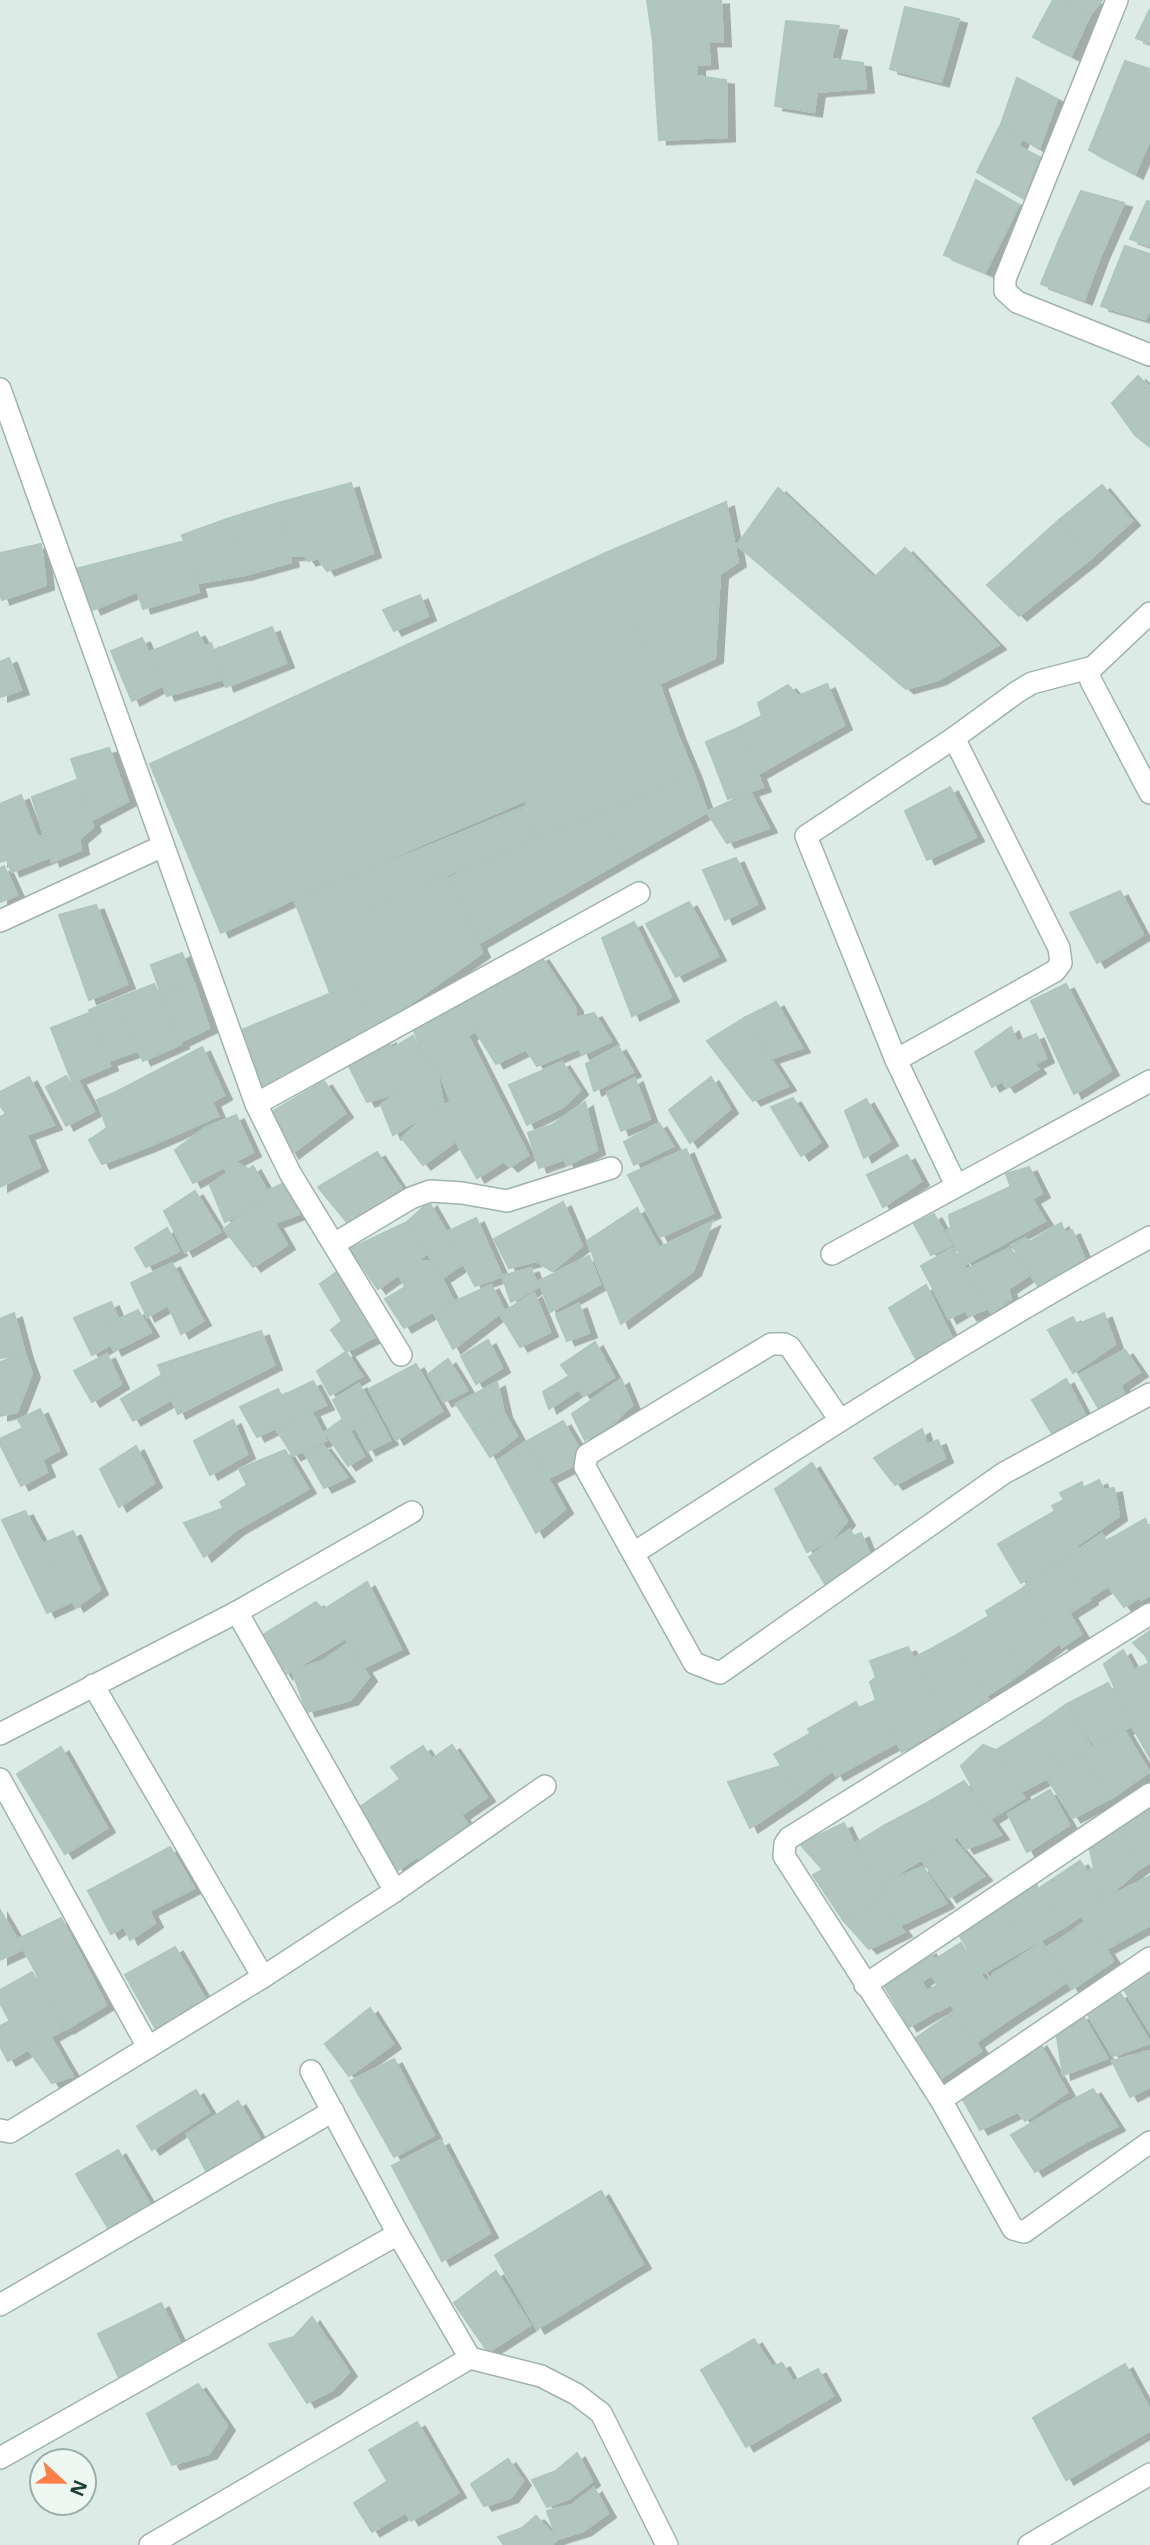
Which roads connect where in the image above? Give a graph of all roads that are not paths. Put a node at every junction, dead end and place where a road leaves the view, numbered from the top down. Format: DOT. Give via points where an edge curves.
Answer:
graph roads {
  1 [pos="1117,0"];
  2 [pos="1150,355"];
  3 [pos="0,389"];
  4 [pos="1150,613"];
  5 [pos="1088,670"];
  6 [pos="954,738"];
  7 [pos="1150,793"];
  8 [pos="163,846"];
  9 [pos="639,893"];
  10 [pos="0,921"];
  11 [pos="896,1060"];
  12 [pos="1150,1081"];
  13 [pos="256,1104"];
  14 [pos="611,1168"];
  15 [pos="956,1185"];
  16 [pos="1150,1237"];
  17 [pos="334,1244"];
  18 [pos="831,1254"];
  19 [pos="401,1355"];
  20 [pos="1150,1394"];
  21 [pos="840,1420"];
  22 [pos="412,1512"];
  23 [pos="634,1553"];
  24 [pos="237,1612"];
  25 [pos="1150,1614"];
  26 [pos="93,1685"];
  27 [pos="0,1734"];
  28 [pos="0,1779"];
  29 [pos="545,1786"];
  30 [pos="1150,1794"];
  31 [pos="395,1891"];
  32 [pos="1150,1958"];
  33 [pos="263,1977"];
  34 [pos="865,1985"];
  35 [pos="148,2046"];
  36 [pos="311,2071"];
  37 [pos="941,2100"];
  38 [pos="333,2111"];
  39 [pos="0,2130"];
  40 [pos="1150,2142"];
  41 [pos="398,2234"];
  42 [pos="0,2305"];
  43 [pos="470,2358"];
  44 [pos="0,2458"];
  45 [pos="1150,2474"];
  46 [pos="1043,2542"];
  47 [pos="150,2545"];
  48 [pos="667,2545"];
  1 -- 2 [label="street" via="1005,279 1005,291 1017,302"];
  3 -- 8 [label="street"];
  4 -- 5 [label="street"];
  5 -- 6 [label="street" via="1032,683"];
  5 -- 7 [label="street"];
  6 -- 11 [label="street" via="806,836"];
  6 -- 11 [label="street" via="1059,948 1061,963 1055,971"];
  8 -- 10 [label="street"];
  8 -- 13 [label="street"];
  9 -- 13 [label="street"];
  11 -- 15 [label="street"];
  12 -- 15 [label="street"];
  13 -- 17 [label="street" via="290,1173"];
  14 -- 17 [label="street" via="507,1201 430,1191"];
  15 -- 18 [label="street"];
  16 -- 21 [label="street" via="1043,1295"];
  17 -- 19 [label="street"];
  20 -- 23 [label="street" via="1004,1473 720,1673 694,1663"];
  21 -- 23 [label="street"];
  21 -- 23 [label="street" via="790,1347 771,1344 587,1455 585,1466"];
  22 -- 24 [label="street"];
  24 -- 26 [label="street"];
  24 -- 31 [label="street"];
  25 -- 34 [label="street" via="789,1838 784,1856"];
  26 -- 27 [label="street"];
  26 -- 33 [label="street"];
  28 -- 35 [label="street"];
  29 -- 31 [label="street"];
  30 -- 34 [label="street"];
  31 -- 33 [label="street"];
  32 -- 37 [label="street"];
  33 -- 35 [label="street"];
  34 -- 37 [label="street"];
  35 -- 39 [label="street" via="10,2133"];
  36 -- 38 [label="street"];
  37 -- 40 [label="street" via="1013,2230 1024,2232"];
  38 -- 41 [label="street"];
  38 -- 42 [label="street"];
  41 -- 43 [label="street"];
  41 -- 44 [label="street"];
  43 -- 47 [label="street"];
  43 -- 48 [label="street" via="541,2376 601,2413"];
  45 -- 46 [label="street"];
}
